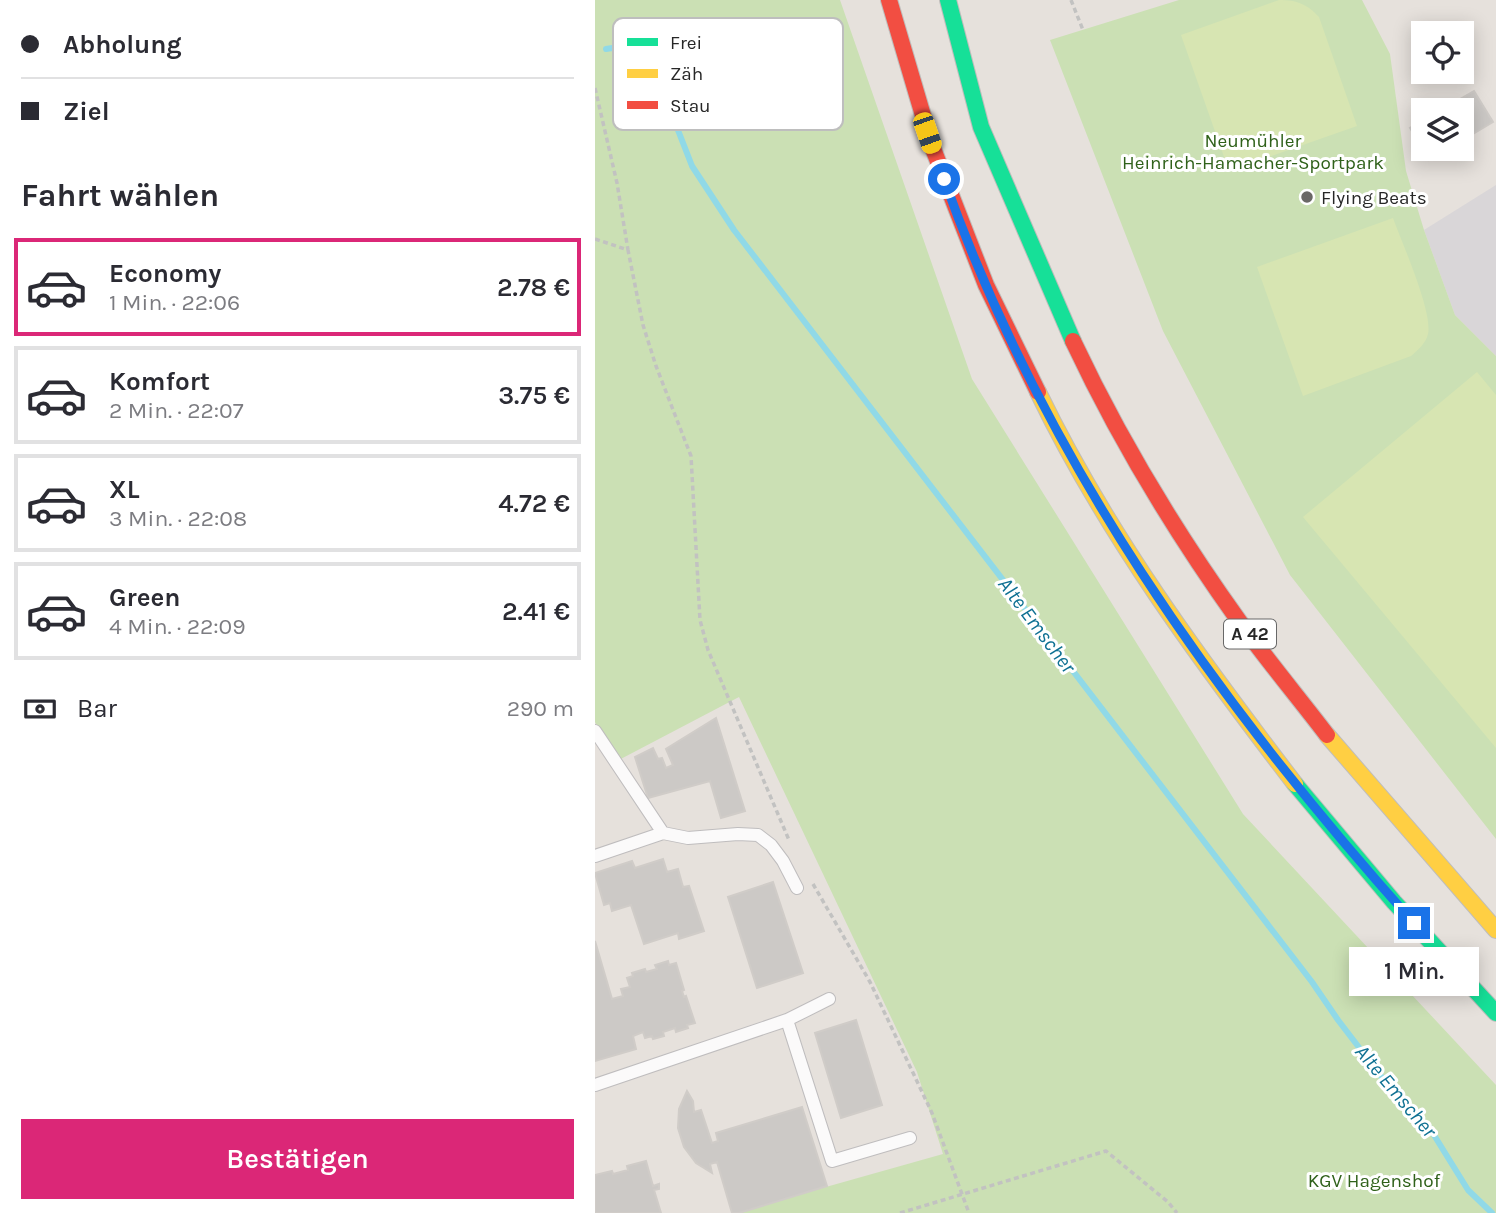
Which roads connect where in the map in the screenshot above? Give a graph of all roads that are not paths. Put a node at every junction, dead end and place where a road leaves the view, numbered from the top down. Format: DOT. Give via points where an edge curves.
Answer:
graph roads {
  1 [pos="890,0"];
  2 [pos="948,0"];
  3 [pos="595,731"];
  4 [pos="663,833"];
  5 [pos="595,856"];
  6 [pos="797,888"];
  7 [pos="1496,930"];
  8 [pos="829,999"];
  9 [pos="1496,1013"];
  10 [pos="787,1020"];
  11 [pos="595,1085"];
  12 [pos="910,1138"];
  1 -- 9 [label="highway, A 42" via="927,133 977,266 1050,419 1101,509 1197,656 1295,785"];
  2 -- 7 [label="highway, A 42" via="981,127 1013,206 1099,396 1148,482 1239,620 1334,743"];
  3 -- 4 [label="lane"];
  4 -- 5 [label="lane"];
  4 -- 6 [label="lane" via="688,838 758,835 783,861"];
  8 -- 10 [label="lane"];
  10 -- 11 [label="lane"];
  10 -- 12 [label="lane" via="832,1161"];
}
